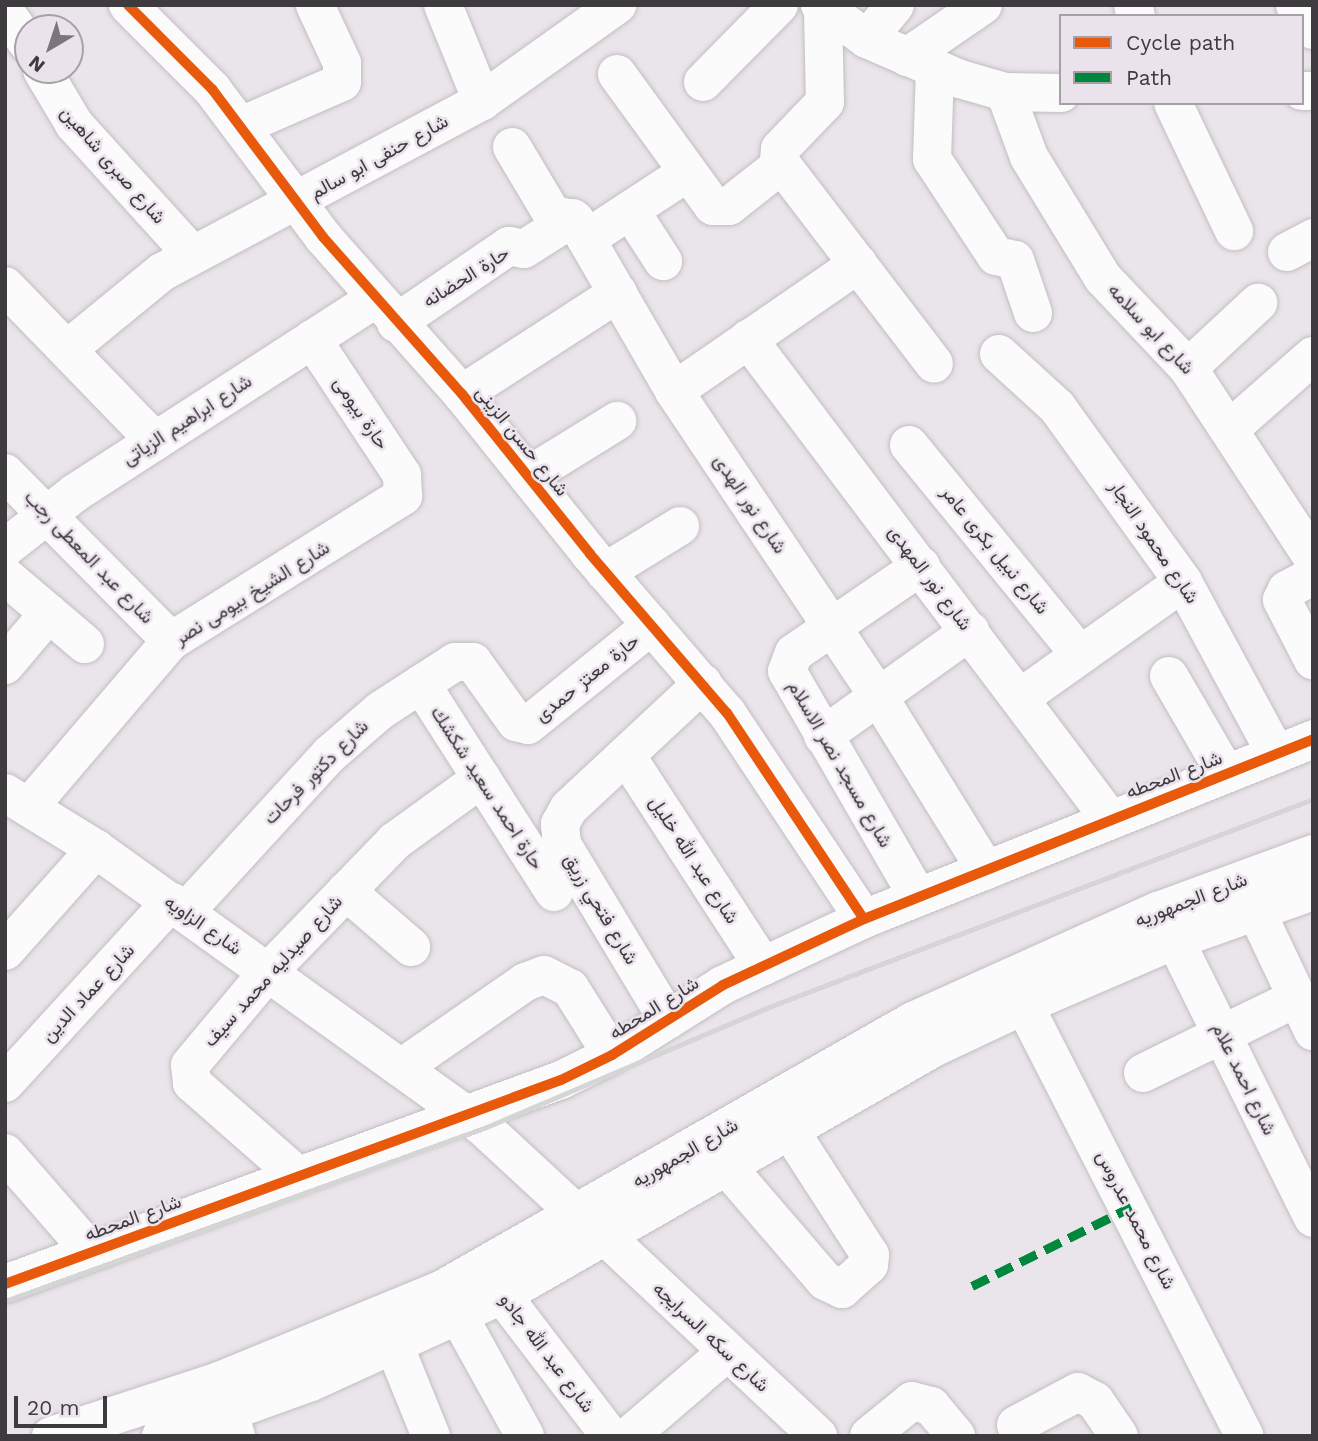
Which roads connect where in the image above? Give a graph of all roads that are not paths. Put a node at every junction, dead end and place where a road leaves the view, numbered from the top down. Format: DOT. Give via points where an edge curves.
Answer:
graph roads {
  1 [pos="128,5"];
  2 [pos="315,5"];
  3 [pos="443,5"];
  4 [pos="617,5"];
  5 [pos="779,5"];
  6 [pos="895,5"];
  7 [pos="983,5"];
  8 [pos="822,7"];
  9 [pos="867,39"];
  10 [pos="921,63"];
  11 [pos="617,74"];
  12 [pos="703,82"];
  13 [pos="50,84"];
  14 [pos="1005,92"];
  15 [pos="1059,93"];
  16 [pos="482,101"];
  17 [pos="1174,105"];
  18 [pos="241,126"];
  19 [pos="512,147"];
  20 [pos="781,165"];
  21 [pos="688,172"];
  22 [pos="297,202"];
  23 [pos="631,210"];
  24 [pos="580,229"];
  25 [pos="1234,231"];
  26 [pos="192,254"];
  27 [pos="663,261"];
  28 [pos="858,264"];
  29 [pos="5,286"];
  30 [pos="618,293"];
  31 [pos="1258,303"];
  32 [pos="385,311"];
  33 [pos="1033,313"];
  34 [pos="312,339"];
  35 [pos="748,339"];
  36 [pos="69,348"];
  37 [pos="999,354"];
  38 [pos="1313,356"];
  39 [pos="934,364"];
  40 [pos="1188,368"];
  41 [pos="674,391"];
  42 [pos="463,394"];
  43 [pos="617,421"];
  44 [pos="1231,428"];
  45 [pos="155,442"];
  46 [pos="909,445"];
  47 [pos="5,473"];
  48 [pos="528,476"];
  49 [pos="405,489"];
  50 [pos="47,512"];
  51 [pos="680,526"];
  52 [pos="5,548"];
  53 [pos="1313,558"];
  54 [pos="921,566"];
  55 [pos="605,572"];
  56 [pos="5,576"];
  57 [pos="1183,582"];
  58 [pos="1297,586"];
  59 [pos="49,613"];
  60 [pos="652,625"];
  61 [pos="831,627"];
  62 [pos="970,631"];
  63 [pos="171,641"];
  64 [pos="85,644"];
  65 [pos="1080,655"];
  66 [pos="469,659"];
  67 [pos="1313,660"];
  68 [pos="5,665"];
  69 [pos="1169,676"];
  70 [pos="703,683"];
  71 [pos="421,684"];
  72 [pos="878,696"];
  73 [pos="1020,698"];
  74 [pos="823,736"];
  75 [pos="1313,739"];
  76 [pos="1276,754"];
  77 [pos="626,755"];
  78 [pos="1226,774"];
  79 [pos="481,778"];
  80 [pos="17,800"];
  81 [pos="1110,819"];
  82 [pos="96,849"];
  83 [pos="1313,854"];
  84 [pos="986,870"];
  85 [pos="346,891"];
  86 [pos="1313,891"];
  87 [pos="554,892"];
  88 [pos="918,897"];
  89 [pos="178,907"];
  90 [pos="1256,913"];
  91 [pos="864,919"];
  92 [pos="1175,940"];
  93 [pos="411,947"];
  94 [pos="5,951"];
  95 [pos="763,966"];
  96 [pos="268,972"];
  97 [pos="1024,1005"];
  98 [pos="1305,1014"];
  99 [pos="668,1020"];
  100 [pos="1222,1034"];
  101 [pos="612,1055"];
  102 [pos="401,1068"];
  103 [pos="1143,1073"];
  104 [pos="5,1083"];
  105 [pos="464,1114"];
  106 [pos="789,1131"];
  107 [pos="5,1153"];
  108 [pos="727,1167"];
  109 [pos="298,1176"];
  110 [pos="1313,1218"];
  111 [pos="592,1226"];
  112 [pos="91,1252"];
  113 [pos="493,1282"];
  114 [pos="5,1284"];
  115 [pos="458,1315"];
  116 [pos="394,1345"];
  117 [pos="726,1353"];
  118 [pos="232,1425"];
  119 [pos="1016,1425"];
  120 [pos="51,1436"];
  121 [pos="162,1436"];
  122 [pos="431,1436"];
  123 [pos="525,1436"];
  124 [pos="610,1436"];
  125 [pos="629,1436"];
  126 [pos="818,1436"];
  127 [pos="869,1436"];
  128 [pos="956,1436"];
  129 [pos="1119,1436"];
  130 [pos="1245,1436"];
  1 -- 18 [label="street, شارع حسن الزينى"];
  2 -- 18 [label="street" via="342,63 342,82"];
  3 -- 16 [label="street"];
  4 -- 16 [label="street, شارع حنفى ابو سالم"];
  5 -- 12 [label="street"];
  6 -- 9 [label="street"];
  7 -- 10 [label="street"];
  8 -- 9 [label="street"];
  8 -- 20 [label="street" via="825,102 780,149"];
  9 -- 10 [label="street"];
  10 -- 14 [label="street"];
  10 -- 33 [label="street" via="932,159 996,256 1015,260"];
  11 -- 21 [label="street"];
  13 -- 26 [label="street, شارع صبرى شاهين" via="74,124"];
  14 -- 15 [label="street"];
  14 -- 40 [label="street, شارع ابو سلامه" via="1029,157 1091,259"];
  16 -- 22 [label="street, شارع حنفى ابو سالم"];
  17 -- 25 [label="street"];
  18 -- 22 [label="street, شارع حسن الزينى"];
  19 -- 24 [label="street" via="552,214"];
  20 -- 21 [label="street" via="721,209 709,203"];
  20 -- 28 [label="street"];
  21 -- 23 [label="street, حارة الحضانه"];
  22 -- 26 [label="street, شارع حنفى ابو سالم"];
  22 -- 32 [label="street, شارع حسن الزينى"];
  23 -- 24 [label="street, حارة الحضانه"];
  23 -- 27 [label="street"];
  24 -- 30 [label="street, شارع نور الهدى"];
  24 -- 32 [label="street, حارة الحضانه" via="524,249 509,246"];
  26 -- 36 [label="street, شارع حنفى ابو سالم" via="162,272"];
  28 -- 35 [label="street"];
  28 -- 39 [label="street"];
  29 -- 36 [label="street"];
  30 -- 41 [label="street, شارع نور الهدى"];
  30 -- 42 [label="street"];
  31 -- 40 [label="street"];
  32 -- 34 [label="street, شارع ابراهيم الزياتى"];
  32 -- 42 [label="street, شارع حسن الزينى"];
  34 -- 45 [label="street, شارع ابراهيم الزياتى"];
  34 -- 49 [label="street, حارة بيومى" via="402,475"];
  35 -- 41 [label="street"];
  35 -- 54 [label="street, شارع نور المهدى"];
  36 -- 45 [label="street"];
  37 -- 57 [label="street, شارع محمود النجار" via="1057,407"];
  38 -- 44 [label="street"];
  40 -- 44 [label="street, شارع ابو سلامه"];
  41 -- 61 [label="street, شارع نور الهدى"];
  42 -- 48 [label="street, شارع حسن الزينى"];
  43 -- 48 [label="street"];
  44 -- 53 [label="street, شارع ابو سلامه"];
  45 -- 50 [label="street, شارع ابراهيم الزياتى"];
  46 -- 65 [label="street, شارع نبيل بكرى عامر"];
  47 -- 50 [label="street, شارع عبد المعطى رجب"];
  48 -- 55 [label="street, شارع حسن الزينى"];
  49 -- 63 [label="street, شارع الشيخ بيومى نصر" via="393,506"];
  50 -- 52 [label="street, شارع ابراهيم الزياتى"];
  50 -- 63 [label="street, شارع عبد المعطى رجب"];
  51 -- 55 [label="street"];
  54 -- 61 [label="street, شارع مسجد نصر الاسلام"];
  54 -- 62 [label="street, شارع نور المهدى"];
  55 -- 60 [label="street, شارع حسن الزينى"];
  56 -- 59 [label="street"];
  57 -- 65 [label="street"];
  57 -- 76 [label="street, شارع محمود النجار"];
  58 -- 67 [label="street"];
  59 -- 64 [label="street"];
  59 -- 68 [label="street"];
  60 -- 66 [label="street, حارة معتز حمدى" via="528,725 516,722"];
  60 -- 70 [label="street, شارع حسن الزينى"];
  61 -- 72 [label="street, شارع نور الهدى"];
  61 -- 74 [label="street, شارع مسجد نصر الاسلام" via="787,664 788,678"];
  62 -- 72 [label="street"];
  62 -- 73 [label="street, شارع نور المهدى"];
  63 -- 80 [label="street, شارع الشيخ بيومى نصر"];
  65 -- 73 [label="street"];
  66 -- 71 [label="street, شارع دكتور فرحات" via="455,662"];
  69 -- 78 [label="street"];
  70 -- 77 [label="street, شارع فتحي زريق"];
  70 -- 91 [label="street, شارع حسن الزينى" via="759,756"];
  71 -- 79 [label="street, حارة احمد سعيد شكشك"];
  71 -- 89 [label="street, شارع دكتور فرحات" via="330,754"];
  72 -- 74 [label="street"];
  72 -- 84 [label="street, شارع نور الهدى"];
  73 -- 81 [label="street, شارع نور المهدى"];
  74 -- 88 [label="street, شارع مسجد نصر الاسلام"];
  75 -- 76 [label="street, شارع المحطه"];
  76 -- 78 [label="street, شارع المحطه"];
  77 -- 95 [label="street, شارع عبد الله خليل"];
  77 -- 99 [label="street, شارع فتحي زريق" via="569,808 559,835"];
  78 -- 81 [label="street, شارع المحطه"];
  79 -- 85 [label="street, شارع صيدليه محمد سيف" via="414,825"];
  79 -- 87 [label="street, حارة احمد سعيد شكشك"];
  80 -- 82 [label="street, شارع الزاويه"];
  81 -- 84 [label="street, شارع المحطه"];
  82 -- 89 [label="street, شارع الزاويه"];
  82 -- 94 [label="street"];
  83 -- 111 [label="street, شارع الجمهوريه" via="1158,911 912,1021"];
  84 -- 88 [label="street, شارع المحطه"];
  85 -- 93 [label="street"];
  85 -- 96 [label="street, شارع صيدليه محمد سيف"];
  86 -- 90 [label="street, شارع الجمهوريه"];
  88 -- 91 [label="street, شارع المحطه"];
  89 -- 96 [label="street, شارع الزاويه"];
  89 -- 104 [label="street, شارع عماد الدين"];
  90 -- 92 [label="street, شارع الجمهوريه"];
  90 -- 98 [label="street"];
  91 -- 95 [label="street, شارع المحطه"];
  92 -- 97 [label="street, شارع الجمهوريه"];
  92 -- 100 [label="street, شارع احمد علام"];
  95 -- 99 [label="street, شارع المحطه"];
  96 -- 102 [label="street, شارع الزاويه"];
  96 -- 109 [label="street, شارع صيدليه محمد سيف" via="192,1062 188,1075"];
  97 -- 106 [label="street, شارع الجمهوريه" via="929,1050"];
  97 -- 130 [label="street, شارع محمد عدروس"];
  98 -- 100 [label="street"];
  99 -- 101 [label="street, شارع المحطه"];
  100 -- 103 [label="street"];
  100 -- 110 [label="street, شارع احمد علام"];
  101 -- 102 [label="street" via="576,994 563,981 544,975 525,982"];
  101 -- 105 [label="street, شارع المحطه"];
  102 -- 105 [label="street, شارع الزاويه"];
  105 -- 109 [label="street, شارع المحطه"];
  105 -- 111 [label="street, شارع سكه السرايجه"];
  106 -- 108 [label="street, شارع الجمهوريه"];
  106 -- 108 [label="street" via="870,1255 869,1265 842,1289 825,1281"];
  107 -- 112 [label="street"];
  108 -- 111 [label="street, شارع الجمهوريه"];
  109 -- 112 [label="street, شارع المحطه"];
  111 -- 113 [label="street, شارع الجمهوريه"];
  111 -- 117 [label="street, شارع سكه السرايجه"];
  112 -- 114 [label="street, شارع المحطه"];
  113 -- 115 [label="street, شارع الجمهوريه"];
  113 -- 120 [label="street, شارع الجمهوريه"];
  113 -- 124 [label="street, شارع عبد الله جادو"];
  115 -- 116 [label="street, شارع الجمهوريه"];
  115 -- 123 [label="street"];
  116 -- 118 [label="street, شارع الجمهوريه"];
  116 -- 122 [label="street"];
  117 -- 125 [label="street"];
  117 -- 126 [label="street, شارع سكه السرايجه"];
  118 -- 121 [label="street, شارع الجمهوريه"];
  119 -- 129 [label="street" via="1077,1392 1095,1402"];
  127 -- 128 [label="street" via="912,1401 931,1406"];
}
